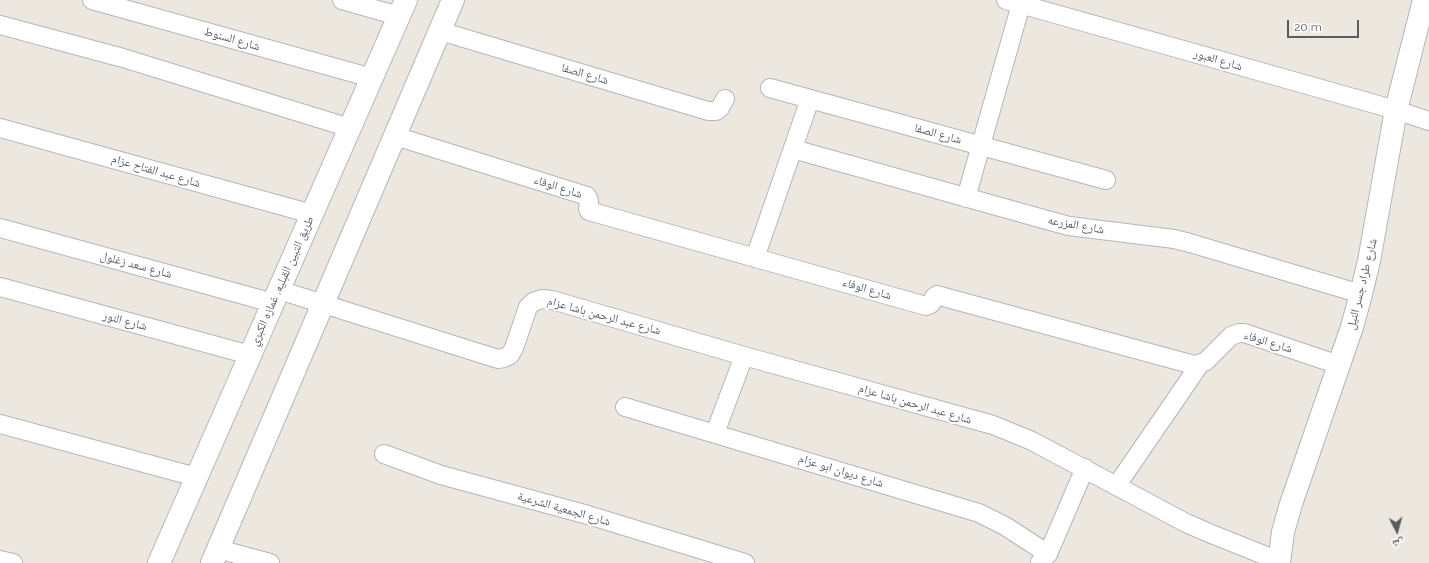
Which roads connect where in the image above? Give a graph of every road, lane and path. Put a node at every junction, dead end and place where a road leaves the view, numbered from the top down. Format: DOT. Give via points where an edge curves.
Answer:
graph roads {
  1 [pos="92,0"];
  2 [pos="342,0"];
  3 [pos="453,0"];
  4 [pos="1424,0"];
  5 [pos="1013,2"];
  6 [pos="403,8"];
  7 [pos="0,25"];
  8 [pos="440,31"];
  9 [pos="372,78"];
  10 [pos="770,88"];
  11 [pos="725,99"];
  12 [pos="810,99"];
  13 [pos="1396,110"];
  14 [pos="1429,122"];
  15 [pos="0,128"];
  16 [pos="350,128"];
  17 [pos="395,136"];
  18 [pos="981,146"];
  19 [pos="793,149"];
  20 [pos="1106,180"];
  21 [pos="966,198"];
  22 [pos="312,214"];
  23 [pos="0,228"];
  24 [pos="755,258"];
  25 [pos="0,287"];
  26 [pos="1362,294"];
  27 [pos="276,296"];
  28 [pos="533,302"];
  29 [pos="323,304"];
  30 [pos="250,355"];
  31 [pos="744,356"];
  32 [pos="1200,364"];
  33 [pos="1339,365"];
  34 [pos="625,407"];
  35 [pos="0,424"];
  36 [pos="715,434"];
  37 [pos="384,454"];
  38 [pos="1085,468"];
  39 [pos="196,477"];
  40 [pos="1118,485"];
  41 [pos="215,556"];
  42 [pos="1044,559"];
  43 [pos="0,560"];
  44 [pos="1279,562"];
  45 [pos="14,563"];
  46 [pos="159,563"];
  47 [pos="270,563"];
  48 [pos="745,563"];
  1 -- 9 [label="street, شارع السنوط"];
  2 -- 6 [label="street"];
  3 -- 8 [label="street"];
  4 -- 13 [label="street, شارع طراد جسر النيل"];
  5 -- 13 [label="street, شارع العبور"];
  5 -- 18 [label="street"];
  6 -- 9 [label="street, طريق التبين القبليه, غمازه الكبري"];
  7 -- 16 [label="street" via="123,58"];
  8 -- 11 [label="street, شارع الصفا" via="708,111 716,111"];
  8 -- 17 [label="street"];
  9 -- 16 [label="street, طريق التبين القبليه, غمازه الكبري"];
  10 -- 12 [label="street, شارع الصفا"];
  12 -- 18 [label="street, شارع الصفا"];
  12 -- 19 [label="street"];
  13 -- 14 [label="street, شارع العبور"];
  13 -- 26 [label="street, شارع طراد جسر النيل"];
  15 -- 22 [label="street, شارع عبد الفتاح عزام"];
  16 -- 22 [label="street, طريق التبين القبليه, غمازه الكبري"];
  17 -- 24 [label="street, شارع الوفاء" via="587,196 589,211"];
  17 -- 29 [label="street"];
  18 -- 20 [label="street, شارع الصفا"];
  18 -- 21 [label="street"];
  19 -- 21 [label="street, شارع المزرعه"];
  19 -- 24 [label="street"];
  21 -- 26 [label="street, شارع المزرعه" via="1069,226 1174,239"];
  22 -- 27 [label="street, طريق التبين القبليه, غمازه الكبري"];
  23 -- 27 [label="street, شارع سعد زغلول"];
  24 -- 32 [label="street, شارع الوفاء" via="926,306 931,304 937,295 1189,364"];
  25 -- 30 [label="street, شارع النور"];
  26 -- 33 [label="street, شارع طراد جسر النيل"];
  27 -- 29 [label="street, شارع سعد زغلول"];
  27 -- 30 [label="street, طريق التبين القبليه, غمازه الكبري"];
  28 -- 29 [label="street, شارع سعد زغلول" via="528,307 510,355 498,359"];
  28 -- 31 [label="street, شارع عبد الرحمن باشا عزام" via="542,299 552,300"];
  29 -- 41 [label="street"];
  30 -- 39 [label="street, طريق التبين القبليه, غمازه الكبري"];
  31 -- 36 [label="street"];
  31 -- 38 [label="street, شارع عبد الرحمن باشا عزام" via="993,425 1032,441"];
  32 -- 33 [label="street, شارع الوفاء" via="1231,336 1244,333"];
  32 -- 40 [label="street"];
  33 -- 44 [label="street, شارع طراد جسر النيل" via="1291,504 1283,532"];
  34 -- 36 [label="street, شارع ديوان ابو عزام"];
  35 -- 39 [label="street"];
  36 -- 42 [label="street, شارع ديوان ابو عزام" via="979,513 1005,526"];
  37 -- 48 [label="street, شارع الجمعية الشرعية" via="448,477"];
  38 -- 40 [label="street, شارع عبد الرحمن باشا عزام"];
  38 -- 42 [label="street"];
  39 -- 46 [label="street, طريق التبين القبليه, غمازه الكبري"];
  40 -- 44 [label="street, شارع عبد الرحمن باشا عزام" via="1186,523"];
  41 -- 47 [label="street"];
  43 -- 45 [label="street"];
}
